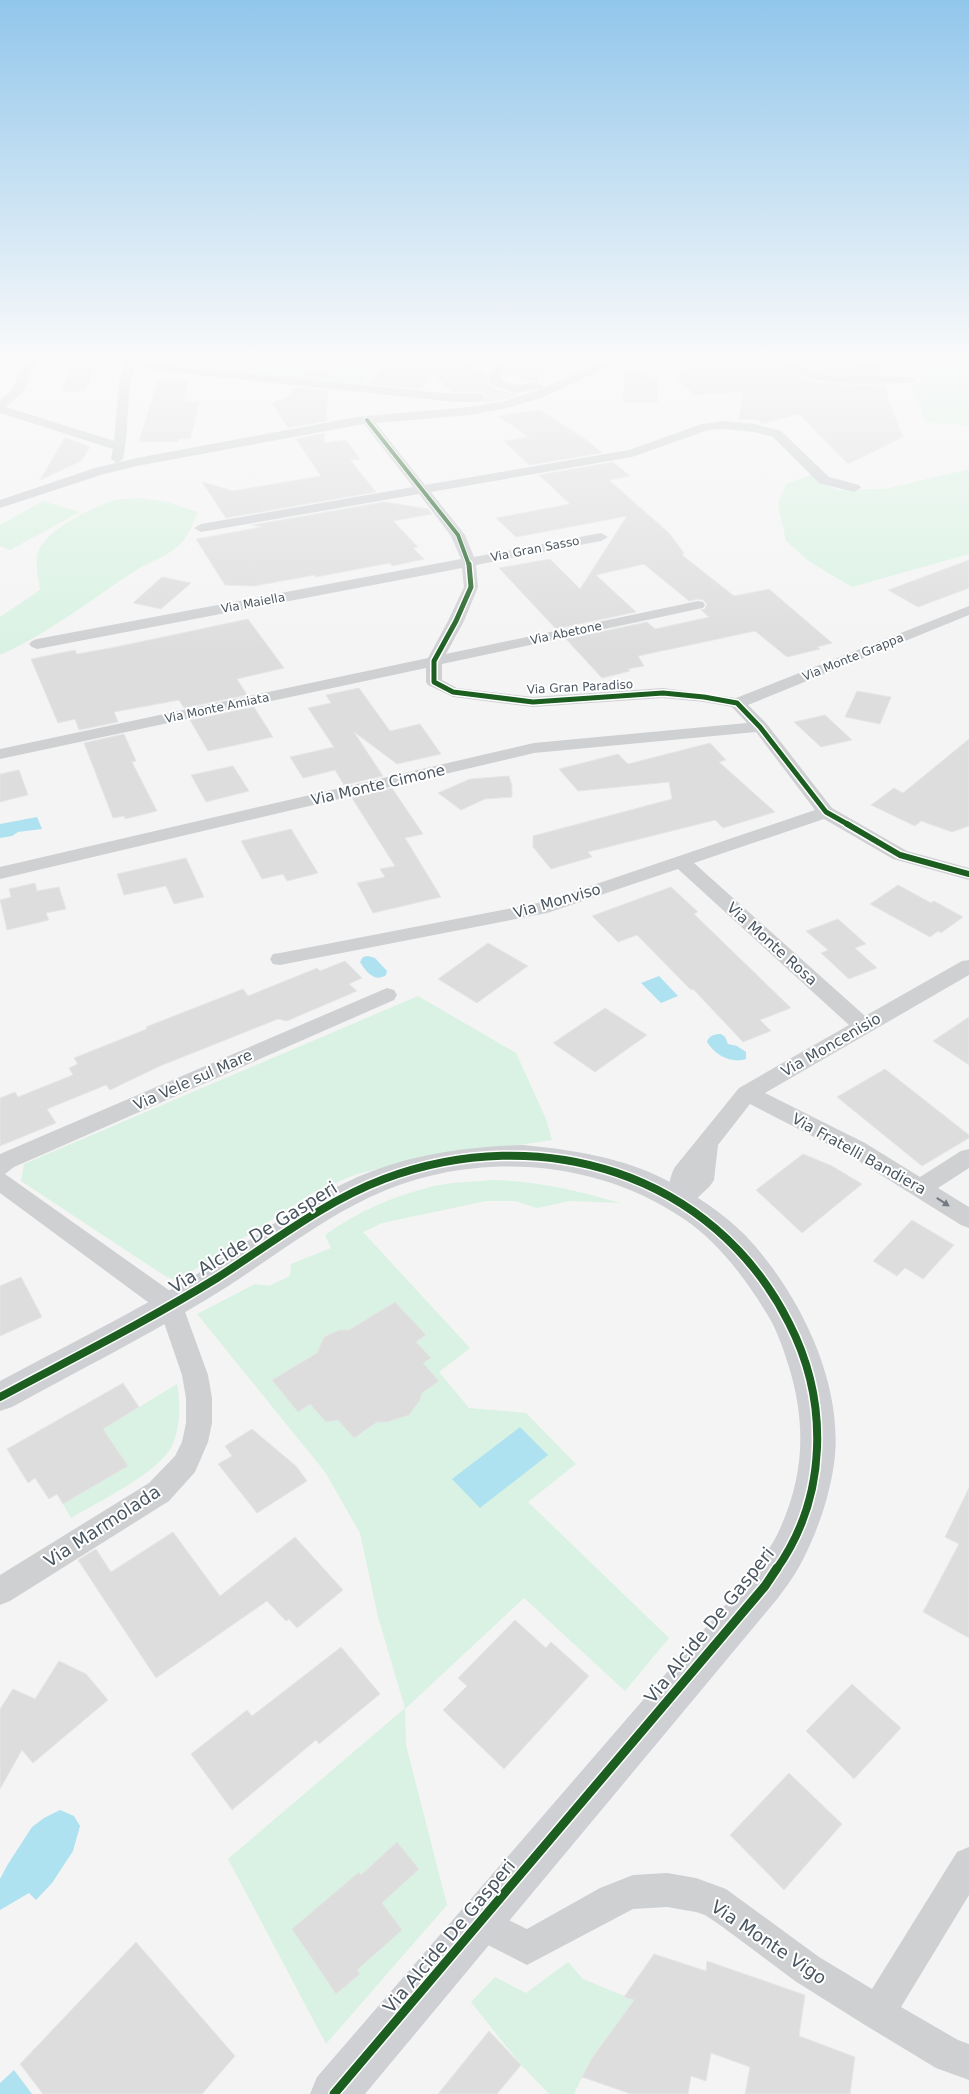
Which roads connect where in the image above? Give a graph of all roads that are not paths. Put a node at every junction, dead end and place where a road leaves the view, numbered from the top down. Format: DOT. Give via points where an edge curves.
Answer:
graph roads {
  1 [pos="117,456"];
  2 [pos="171,456"];
  3 [pos="395,456"];
  4 [pos="616,456"];
  5 [pos="799,456"];
  6 [pos="114,466"];
  7 [pos="854,488"];
  8 [pos="421,489"];
  9 [pos="0,504"];
  10 [pos="201,528"];
  11 [pos="601,537"];
  12 [pos="469,562"];
  13 [pos="698,605"];
  14 [pos="969,610"];
  15 [pos="36,644"];
  16 [pos="434,661"];
  17 [pos="737,703"];
  18 [pos="760,727"];
  19 [pos="0,754"];
  20 [pos="826,812"];
  21 [pos="682,862"];
  22 [pos="0,873"];
  23 [pos="969,874"];
  24 [pos="280,959"];
  25 [pos="969,966"];
  26 [pos="387,995"];
  27 [pos="863,1026"];
  28 [pos="747,1093"];
  29 [pos="969,1156"];
  30 [pos="0,1167"];
  31 [pos="0,1181"];
  32 [pos="921,1188"];
  33 [pos="680,1201"];
  34 [pos="969,1219"];
  35 [pos="171,1305"];
  36 [pos="0,1397"];
  37 [pos="0,1591"];
  38 [pos="969,1864"];
  39 [pos="480,1923"];
  40 [pos="877,2013"];
  41 [pos="969,2062"];
  42 [pos="334,2094"];
  1 -- 6 [label="street"];
  2 -- 6 [label="street"];
  3 -- 8 [label="street"];
  4 -- 8 [label="street"];
  5 -- 7 [label="street" via="824,480"];
  6 -- 9 [label="street"];
  8 -- 10 [label="street"];
  8 -- 12 [label="street" via="458,535"];
  11 -- 12 [label="street, Via Gran Sasso"];
  12 -- 15 [label="street, Via Maiella"];
  12 -- 16 [label="street" via="471,587"];
  13 -- 16 [label="street, Via Abetone"];
  14 -- 17 [label="street, Via Monte Grappa"];
  16 -- 17 [label="street, Via Gran Paradiso" via="434,682 462,694 533,702 663,694"];
  16 -- 19 [label="street, Via Monte Amiata"];
  17 -- 18 [label="street"];
  18 -- 20 [label="street"];
  18 -- 22 [label="street, Via Monte Cimone" via="534,748"];
  20 -- 21 [label="street, Via Monviso"];
  20 -- 23 [label="street" via="900,856"];
  21 -- 24 [label="street, Via Monviso" via="547,907"];
  21 -- 27 [label="street, Via Monte Rosa"];
  25 -- 27 [label="street, Via Moncenisio"];
  26 -- 30 [label="street, Via Vele sul Mare" via="6,1161"];
  27 -- 28 [label="street, Via Moncenisio"];
  28 -- 32 [label="street, Via Fratelli Bandiera" via="857,1149"];
  28 -- 33 [label="street, Via Moncenisio" via="708,1142 702,1180"];
  29 -- 32 [label="street"];
  31 -- 35 [label="street"];
  32 -- 34 [label="street, Via Fratelli Bandiera, one-way"];
  33 -- 35 [label="street, Via Alcide De Gasperi" via="657,1187 596,1164 520,1156 439,1162 385,1178 339,1199"];
  33 -- 39 [label="street, Via Alcide De Gasperi" via="710,1223 744,1256 788,1321 800,1350 817,1414 814,1481 788,1551 765,1586"];
  35 -- 36 [label="street, Via Alcide De Gasperi"];
  35 -- 37 [label="street, Via Marmolada" via="195,1375 199,1398 195,1442 185,1464 159,1492"];
  38 -- 40 [label="street"];
  39 -- 40 [label="street, Via Monte Vigo" via="527,1948 612,1900 633,1892 666,1890 696,1895 714,1901 807,1969"];
  39 -- 42 [label="street, Via Alcide De Gasperi"];
  40 -- 41 [label="street, Via Monte Vigo" via="950,2055"];
}
